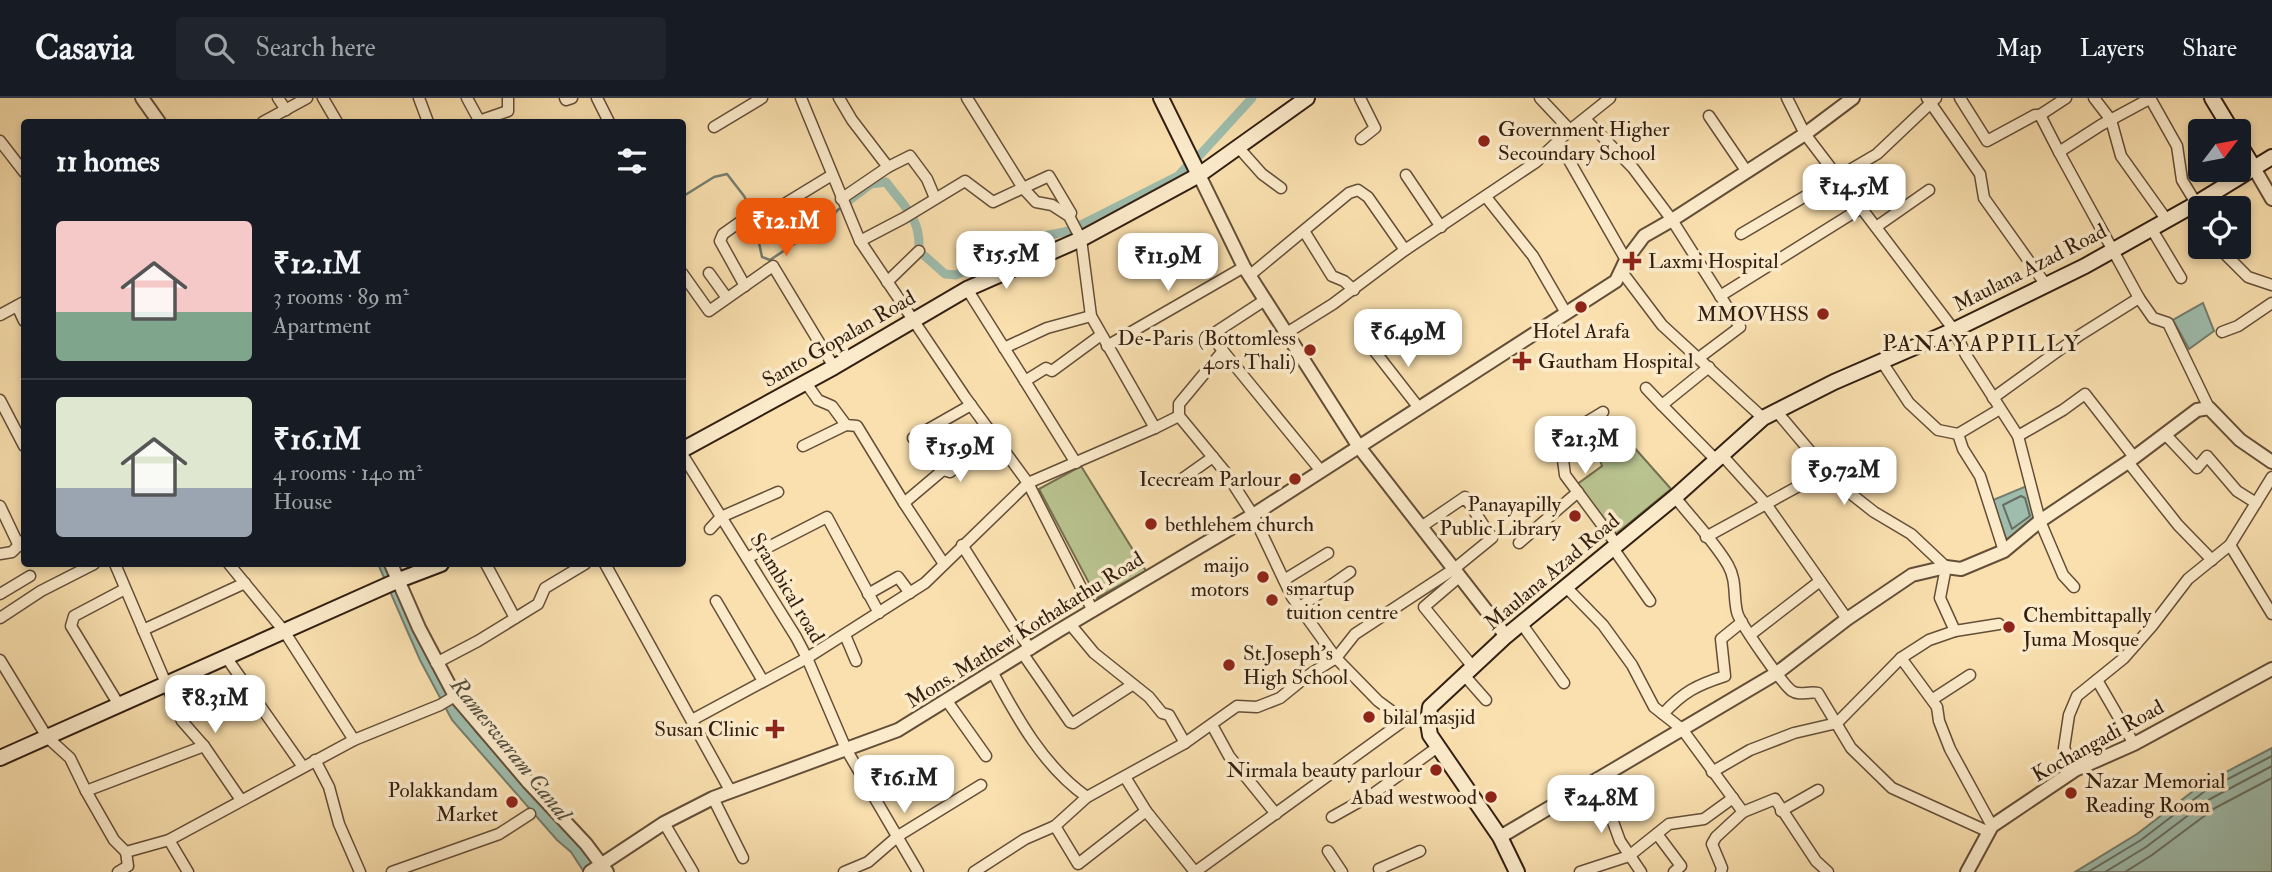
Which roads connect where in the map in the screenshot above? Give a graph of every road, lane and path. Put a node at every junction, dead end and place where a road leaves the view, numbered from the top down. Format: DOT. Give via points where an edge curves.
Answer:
graph roads {
  1 [pos="142,98"];
  2 [pos="278,98"];
  3 [pos="307,98"];
  4 [pos="323,98"];
  5 [pos="419,98"];
  6 [pos="467,98"];
  7 [pos="508,98"];
  8 [pos="565,98"];
  9 [pos="572,98"];
  10 [pos="597,98"];
  11 [pos="762,98"];
  12 [pos="801,98"];
  13 [pos="839,98"];
  14 [pos="967,98"];
  15 [pos="1161,98"];
  16 [pos="1307,98"];
  17 [pos="1360,98"];
  18 [pos="1540,98"];
  19 [pos="1610,98"];
  20 [pos="1787,98"];
  21 [pos="1853,98"];
  22 [pos="1960,98"];
  23 [pos="2066,98"];
  24 [pos="2094,98"];
  25 [pos="2150,98"];
  26 [pos="2212,98"];
  27 [pos="1931,99"];
  28 [pos="286,110"];
  29 [pos="2040,115"];
  30 [pos="1709,116"];
  31 [pos="157,119"];
  32 [pos="269,119"];
  33 [pos="335,119"];
  34 [pos="427,119"];
  35 [pos="478,119"];
  36 [pos="488,119"];
  37 [pos="608,119"];
  38 [pos="1585,119"];
  39 [pos="2225,119"];
  40 [pos="2111,120"];
  41 [pos="714,127"];
  42 [pos="1570,130"];
  43 [pos="1805,134"];
  44 [pos="1361,139"];
  45 [pos="0,141"];
  46 [pos="1558,141"];
  47 [pos="1238,147"];
  48 [pos="2059,152"];
  49 [pos="2272,157"];
  50 [pos="2251,163"];
  51 [pos="888,167"];
  52 [pos="21,168"];
  53 [pos="2254,168"];
  54 [pos="1746,172"];
  55 [pos="832,175"];
  56 [pos="1199,175"];
  57 [pos="1406,175"];
  58 [pos="1837,176"];
  59 [pos="1023,188"];
  60 [pos="1281,188"];
  61 [pos="1929,190"];
  62 [pos="2190,196"];
  63 [pos="2207,196"];
  64 [pos="1486,197"];
  65 [pos="936,198"];
  66 [pos="841,199"];
  67 [pos="2272,200"];
  68 [pos="2188,207"];
  69 [pos="1861,208"];
  70 [pos="1071,213"];
  71 [pos="2165,219"];
  72 [pos="1672,220"];
  73 [pos="1441,227"];
  74 [pos="1876,227"];
  75 [pos="2151,228"];
  76 [pos="1077,231"];
  77 [pos="1304,231"];
  78 [pos="1741,234"];
  79 [pos="860,241"];
  80 [pos="1405,250"];
  81 [pos="919,251"];
  82 [pos="2114,251"];
  83 [pos="2230,259"];
  84 [pos="1624,266"];
  85 [pos="1246,272"];
  86 [pos="709,273"];
  87 [pos="2181,278"];
  88 [pos="686,279"];
  89 [pos="887,282"];
  90 [pos="2046,285"];
  91 [pos="2272,285"];
  92 [pos="745,286"];
  93 [pos="967,289"];
  94 [pos="1354,290"];
  95 [pos="1720,296"];
  96 [pos="727,298"];
  97 [pos="2139,298"];
  98 [pos="1265,300"];
  99 [pos="2272,303"];
  100 [pos="21,304"];
  101 [pos="1566,313"];
  102 [pos="0,315"];
  103 [pos="1091,316"];
  104 [pos="913,321"];
  105 [pos="1954,330"];
  106 [pos="2222,332"];
  107 [pos="1285,334"];
  108 [pos="1101,335"];
  109 [pos="1107,346"];
  110 [pos="1004,348"];
  111 [pos="1373,349"];
  112 [pos="1223,351"];
  113 [pos="1700,357"];
  114 [pos="1882,362"];
  115 [pos="834,367"];
  116 [pos="1709,367"];
  117 [pos="1025,381"];
  118 [pos="806,383"];
  119 [pos="1646,388"];
  120 [pos="1993,398"];
  121 [pos="0,400"];
  122 [pos="971,405"];
  123 [pos="1662,405"];
  124 [pos="1419,408"];
  125 [pos="2000,408"];
  126 [pos="2209,408"];
  127 [pos="1603,412"];
  128 [pos="1777,412"];
  129 [pos="1179,416"];
  130 [pos="1763,418"];
  131 [pos="846,425"];
  132 [pos="1155,428"];
  133 [pos="1958,434"];
  134 [pos="2165,434"];
  135 [pos="2018,436"];
  136 [pos="996,437"];
  137 [pos="913,438"];
  138 [pos="21,440"];
  139 [pos="803,446"];
  140 [pos="1359,447"];
  141 [pos="686,450"];
  142 [pos="1213,457"];
  143 [pos="1718,457"];
  144 [pos="686,459"];
  145 [pos="2131,459"];
  146 [pos="2272,462"];
  147 [pos="1076,463"];
  148 [pos="1321,471"];
  149 [pos="1826,471"];
  150 [pos="2272,477"];
  151 [pos="1182,479"];
  152 [pos="1028,483"];
  153 [pos="2264,489"];
  154 [pos="778,492"];
  155 [pos="1578,492"];
  156 [pos="1675,497"];
  157 [pos="2272,499"];
  158 [pos="904,503"];
  159 [pos="2256,503"];
  160 [pos="1766,504"];
  161 [pos="0,506"];
  162 [pos="1253,515"];
  163 [pos="721,517"];
  164 [pos="2040,521"];
  165 [pos="1421,527"];
  166 [pos="710,529"];
  167 [pos="1706,537"];
  168 [pos="21,541"];
  169 [pos="1519,543"];
  170 [pos="21,544"];
  171 [pos="962,545"];
  172 [pos="2230,545"];
  173 [pos="1615,546"];
  174 [pos="2004,551"];
  175 [pos="1328,553"];
  176 [pos="0,554"];
  177 [pos="747,558"];
  178 [pos="2212,560"];
  179 [pos="944,564"];
  180 [pos="88,567"];
  181 [pos="116,567"];
  182 [pos="232,567"];
  183 [pos="391,567"];
  184 [pos="433,567"];
  185 [pos="487,567"];
  186 [pos="580,567"];
  187 [pos="607,567"];
  188 [pos="1946,567"];
  189 [pos="1350,572"];
  190 [pos="1457,573"];
  191 [pos="30,576"];
  192 [pos="1284,580"];
  193 [pos="1820,581"];
  194 [pos="245,583"];
  195 [pos="392,583"];
  196 [pos="1566,587"];
  197 [pos="2074,587"];
  198 [pos="125,589"];
  199 [pos="910,593"];
  200 [pos="0,594"];
  201 [pos="869,594"];
  202 [pos="2267,595"];
  203 [pos="716,601"];
  204 [pos="1650,601"];
  205 [pos="1300,607"];
  206 [pos="1093,611"];
  207 [pos="880,613"];
  208 [pos="2272,614"];
  209 [pos="0,618"];
  210 [pos="515,618"];
  211 [pos="1847,619"];
  212 [pos="1742,622"];
  213 [pos="1521,623"];
  214 [pos="1070,624"];
  215 [pos="1999,624"];
  216 [pos="143,630"];
  217 [pos="284,631"];
  218 [pos="1955,631"];
  219 [pos="845,635"];
  220 [pos="1750,635"];
  221 [pos="1506,636"];
  222 [pos="1027,652"];
  223 [pos="226,657"];
  224 [pos="807,658"];
  225 [pos="1336,658"];
  226 [pos="1901,658"];
  227 [pos="0,660"];
  228 [pos="856,660"];
  229 [pos="436,663"];
  230 [pos="2272,669"];
  231 [pos="1469,671"];
  232 [pos="993,673"];
  233 [pos="1777,673"];
  234 [pos="1970,675"];
  235 [pos="2097,680"];
  236 [pos="763,681"];
  237 [pos="1564,683"];
  238 [pos="166,684"];
  239 [pos="1132,685"];
  240 [pos="455,696"];
  241 [pos="1933,699"];
  242 [pos="1486,700"];
  243 [pos="947,701"];
  244 [pos="119,705"];
  245 [pos="1663,714"];
  246 [pos="1406,719"];
  247 [pos="692,720"];
  248 [pos="1428,723"];
  249 [pos="1837,723"];
  250 [pos="1212,725"];
  251 [pos="1682,729"];
  252 [pos="47,737"];
  253 [pos="355,740"];
  254 [pos="1185,743"];
  255 [pos="2134,744"];
  256 [pos="204,746"];
  257 [pos="1439,746"];
  258 [pos="846,749"];
  259 [pos="986,756"];
  260 [pos="0,758"];
  261 [pos="315,760"];
  262 [pos="303,767"];
  263 [pos="2075,770"];
  264 [pos="1712,772"];
  265 [pos="1125,778"];
  266 [pos="1597,778"];
  267 [pos="981,785"];
  268 [pos="1818,790"];
  269 [pos="86,791"];
  270 [pos="731,792"];
  271 [pos="1087,797"];
  272 [pos="713,798"];
  273 [pos="1733,798"];
  274 [pos="241,800"];
  275 [pos="1146,811"];
  276 [pos="1781,811"];
  277 [pos="1743,812"];
  278 [pos="530,814"];
  279 [pos="1276,814"];
  280 [pos="1332,817"];
  281 [pos="664,823"];
  282 [pos="1055,826"];
  283 [pos="1990,829"];
  284 [pos="1657,834"];
  285 [pos="898,836"];
  286 [pos="1500,837"];
  287 [pos="169,840"];
  288 [pos="1328,851"];
  289 [pos="1420,851"];
  290 [pos="126,852"];
  291 [pos="1629,856"];
  292 [pos="743,859"];
  293 [pos="600,869"];
  294 [pos="118,872"];
  295 [pos="188,872"];
  296 [pos="360,872"];
  297 [pos="392,872"];
  298 [pos="694,872"];
  299 [pos="844,872"];
  300 [pos="918,872"];
  301 [pos="974,872"];
  302 [pos="1195,872"];
  303 [pos="1342,872"];
  304 [pos="1381,872"];
  305 [pos="1517,872"];
  306 [pos="1580,872"];
  307 [pos="1641,872"];
  308 [pos="1674,872"];
  309 [pos="1721,872"];
  310 [pos="1828,872"];
  311 [pos="1967,872"];
  1 -- 31 [label="street"];
  2 -- 28 [label="street"];
  3 -- 28 [label="street"];
  4 -- 33 [label="street"];
  5 -- 34 [label="street"];
  6 -- 35 [label="street"];
  7 -- 36 [label="street" via="508,111"];
  8 -- 9 [label="street"];
  10 -- 37 [label="street"];
  11 -- 41 [label="street"];
  12 -- 55 [label="street"];
  13 -- 51 [label="street"];
  14 -- 59 [label="street"];
  15 -- 56 [label="main road"];
  16 -- 47 [label="main road, Santo Gopalan Road"];
  17 -- 44 [label="street" via="1375,128"];
  18 -- 42 [label="street"];
  19 -- 38 [label="street"];
  20 -- 43 [label="street"];
  21 -- 43 [label="street, Mons. Mathew Kothakathu Road"];
  22 -- 29 [label="street" via="1987,141"];
  23 -- 29 [label="street"];
  24 -- 40 [label="street"];
  25 -- 40 [label="street"];
  25 -- 62 [label="street" via="2177,145 2182,180"];
  26 -- 39 [label="main road"];
  27 -- 58 [label="street" via="1877,154"];
  27 -- 90 [label="street" via="1980,174 1984,198"];
  28 -- 32 [label="street"];
  29 -- 48 [label="street"];
  30 -- 54 [label="street"];
  38 -- 42 [label="street"];
  38 -- 72 [label="street" via="1633,168"];
  40 -- 48 [label="street"];
  40 -- 71 [label="street" via="2120,156"];
  42 -- 46 [label="street"];
  43 -- 54 [label="street, Mons. Mathew Kothakathu Road"];
  43 -- 58 [label="street"];
  45 -- 52 [label="street"];
  46 -- 64 [label="street"];
  46 -- 84 [label="street"];
  47 -- 56 [label="main road, Santo Gopalan Road"];
  47 -- 60 [label="street"];
  48 -- 82 [label="street"];
  49 -- 53 [label="main road, Maulana Azad Road"];
  50 -- 53 [label="main road"];
  51 -- 65 [label="street" via="910,156"];
  51 -- 66 [label="street"];
  53 -- 63 [label="main road, Maulana Azad Road"];
  53 -- 67 [label="street"];
  54 -- 72 [label="street, Mons. Mathew Kothakathu Road"];
  55 -- 66 [label="street"];
  55 -- 92 [label="street" via="768,214 754,216 723,234 720,241"];
  56 -- 76 [label="main road, Santo Gopalan Road"];
  56 -- 85 [label="street"];
  57 -- 73 [label="street"];
  58 -- 69 [label="street"];
  58 -- 78 [label="street"];
  59 -- 65 [label="street" via="993,202 965,181"];
  59 -- 70 [label="street" via="1049,176"];
  59 -- 76 [label="street" via="1036,202 1069,216"];
  61 -- 74 [label="street"];
  64 -- 73 [label="street"];
  64 -- 101 [label="street" via="1533,256"];
  65 -- 79 [label="street"];
  66 -- 79 [label="street"];
  68 -- 71 [label="main road, Maulana Azad Road"];
  69 -- 74 [label="street"];
  69 -- 95 [label="street"];
  71 -- 75 [label="main road, Maulana Azad Road"];
  72 -- 84 [label="street, Mons. Mathew Kothakathu Road" via="1644,236"];
  72 -- 95 [label="street"];
  73 -- 80 [label="street"];
  74 -- 105 [label="street"];
  75 -- 82 [label="main road, Maulana Azad Road"];
  75 -- 87 [label="street"];
  76 -- 93 [label="main road, Santo Gopalan Road"];
  76 -- 103 [label="street"];
  77 -- 80 [label="street" via="1358,190 1368,197"];
  77 -- 85 [label="street"];
  77 -- 94 [label="street" via="1332,276"];
  79 -- 89 [label="street"];
  80 -- 94 [label="street"];
  81 -- 89 [label="street"];
  82 -- 90 [label="main road, Maulana Azad Road"];
  82 -- 97 [label="street"];
  83 -- 91 [label="street" via="2248,277"];
  84 -- 101 [label="street, Mons. Mathew Kothakathu Road" via="1616,281"];
  84 -- 113 [label="street" via="1662,325"];
  85 -- 98 [label="street"];
  85 -- 109 [label="street"];
  86 -- 96 [label="street"];
  88 -- 96 [label="street" via="709,311"];
  89 -- 104 [label="street"];
  90 -- 105 [label="main road, Maulana Azad Road"];
  92 -- 96 [label="street"];
  92 -- 115 [label="street" via="773,267"];
  93 -- 104 [label="main road, Santo Gopalan Road"];
  93 -- 110 [label="street"];
  94 -- 107 [label="street"];
  95 -- 113 [label="street" via="1740,327"];
  97 -- 120 [label="street"];
  97 -- 126 [label="street" via="2153,318 2168,323"];
  98 -- 107 [label="street"];
  98 -- 112 [label="street" via="1216,332 1214,339"];
  99 -- 106 [label="street"];
  100 -- 102 [label="street"];
  101 -- 124 [label="street, Mons. Mathew Kothakathu Road"];
  103 -- 108 [label="street"];
  103 -- 110 [label="street" via="1047,328"];
  104 -- 115 [label="main road, Santo Gopalan Road"];
  104 -- 122 [label="street"];
  105 -- 114 [label="main road, Maulana Azad Road"];
  105 -- 120 [label="street"];
  107 -- 140 [label="street"];
  108 -- 109 [label="street"];
  108 -- 117 [label="street" via="1052,370 1046,368"];
  109 -- 132 [label="street"];
  110 -- 117 [label="street"];
  111 -- 124 [label="street"];
  112 -- 129 [label="street" via="1179,404"];
  112 -- 148 [label="street"];
  113 -- 116 [label="street"];
  114 -- 128 [label="main road, Maulana Azad Road"];
  114 -- 133 [label="street" via="1909,403 1938,430"];
  115 -- 118 [label="main road, Santo Gopalan Road"];
  116 -- 123 [label="street"];
  116 -- 130 [label="street"];
  117 -- 147 [label="street"];
  118 -- 131 [label="street"];
  118 -- 141 [label="main road, Santo Gopalan Road"];
  119 -- 123 [label="street"];
  120 -- 125 [label="street"];
  121 -- 138 [label="street"];
  122 -- 136 [label="street"];
  122 -- 137 [label="street"];
  123 -- 143 [label="street"];
  124 -- 140 [label="street, Mons. Mathew Kothakathu Road"];
  125 -- 133 [label="street"];
  125 -- 135 [label="street"];
  126 -- 134 [label="street" via="2197,410"];
  126 -- 146 [label="street" via="2240,440"];
  127 -- 155 [label="street" via="1552,443 1563,460 1565,475"];
  128 -- 130 [label="main road, Maulana Azad Road"];
  128 -- 149 [label="street"];
  129 -- 132 [label="street"];
  129 -- 142 [label="street"];
  130 -- 143 [label="main road, Maulana Azad Road"];
  131 -- 139 [label="street"];
  131 -- 158 [label="street" via="857,426"];
  132 -- 147 [label="street"];
  133 -- 174 [label="street" via="1980,476"];
  134 -- 145 [label="street"];
  134 -- 159 [label="street" via="2197,468 2207,456 2237,491"];
  135 -- 145 [label="street" via="2085,394"];
  135 -- 164 [label="street"];
  136 -- 152 [label="street"];
  136 -- 158 [label="street" via="950,472 943,470 934,476"];
  140 -- 148 [label="street, Mons. Mathew Kothakathu Road"];
  140 -- 165 [label="street"];
  142 -- 151 [label="street"];
  142 -- 162 [label="street"];
  143 -- 156 [label="main road, Maulana Azad Road"];
  143 -- 160 [label="street"];
  144 -- 163 [label="street, Srambical road"];
  145 -- 164 [label="street"];
  145 -- 178 [label="street" via="2178,525"];
  147 -- 152 [label="street"];
  148 -- 162 [label="street, Mons. Mathew Kothakathu Road"];
  149 -- 160 [label="street"];
  149 -- 188 [label="street" via="1874,512 1911,534"];
  150 -- 153 [label="street"];
  152 -- 171 [label="street"];
  152 -- 206 [label="street"];
  153 -- 157 [label="street"];
  153 -- 159 [label="street"];
  154 -- 163 [label="street"];
  155 -- 169 [label="street"];
  155 -- 173 [label="street"];
  156 -- 167 [label="street"];
  156 -- 173 [label="main road, Maulana Azad Road"];
  158 -- 179 [label="street"];
  159 -- 172 [label="street"];
  160 -- 167 [label="street"];
  160 -- 193 [label="street"];
  161 -- 168 [label="street"];
  162 -- 192 [label="street"];
  162 -- 206 [label="street, Mons. Mathew Kothakathu Road"];
  163 -- 166 [label="street"];
  163 -- 177 [label="street, Srambical road"];
  164 -- 174 [label="street"];
  164 -- 197 [label="street" via="2063,575"];
  165 -- 190 [label="street"];
  165 -- 190 [label="street" via="1465,497 1492,538"];
  167 -- 212 [label="street" via="1733,576"];
  170 -- 176 [label="street"];
  171 -- 179 [label="street"];
  171 -- 222 [label="street"];
  172 -- 178 [label="street"];
  172 -- 202 [label="street"];
  173 -- 196 [label="main road, Maulana Azad Road"];
  173 -- 204 [label="street"];
  174 -- 188 [label="street" via="1961,569"];
  175 -- 192 [label="street"];
  177 -- 201 [label="street" via="827,517"];
  177 -- 224 [label="street, Srambical road"];
  178 -- 235 [label="street" via="2188,579 2124,658"];
  179 -- 199 [label="street"];
  180 -- 209 [label="street"];
  181 -- 198 [label="street"];
  182 -- 194 [label="street"];
  183 -- 195 [label="street"];
  184 -- 195 [label="main road"];
  185 -- 210 [label="street"];
  186 -- 210 [label="street" via="545,588 538,604"];
  187 -- 247 [label="street"];
  188 -- 211 [label="street" via="1912,575"];
  188 -- 218 [label="street" via="1940,598"];
  189 -- 205 [label="street"];
  190 -- 221 [label="street"];
  190 -- 225 [label="street" via="1354,634"];
  190 -- 231 [label="street" via="1424,607"];
  191 -- 200 [label="street"];
  192 -- 205 [label="street"];
  193 -- 211 [label="street"];
  193 -- 220 [label="street"];
  194 -- 216 [label="street"];
  194 -- 217 [label="street"];
  195 -- 217 [label="main road"];
  195 -- 229 [label="street"];
  196 -- 213 [label="main road, Maulana Azad Road"];
  196 -- 245 [label="street" via="1603,625 1632,665 1654,707"];
  198 -- 216 [label="street"];
  198 -- 244 [label="street" via="74,615 71,626"];
  199 -- 201 [label="street" via="898,577"];
  199 -- 207 [label="street"];
  201 -- 207 [label="street"];
  202 -- 208 [label="street"];
  203 -- 236 [label="street"];
  205 -- 225 [label="street"];
  206 -- 214 [label="street, Mons. Mathew Kothakathu Road"];
  207 -- 219 [label="street"];
  210 -- 229 [label="street"];
  211 -- 233 [label="street"];
  212 -- 220 [label="street"];
  212 -- 245 [label="street" via="1721,639 1725,676 1679,695"];
  213 -- 221 [label="main road, Maulana Azad Road"];
  213 -- 237 [label="street"];
  214 -- 222 [label="street, Mons. Mathew Kothakathu Road"];
  214 -- 239 [label="street" via="1094,653"];
  215 -- 218 [label="street"];
  216 -- 238 [label="street"];
  217 -- 223 [label="main road"];
  217 -- 253 [label="street"];
  218 -- 226 [label="street" via="1929,640"];
  219 -- 224 [label="street"];
  219 -- 228 [label="street"];
  220 -- 233 [label="street"];
  221 -- 231 [label="main road, Maulana Azad Road"];
  222 -- 232 [label="street, Mons. Mathew Kothakathu Road"];
  222 -- 239 [label="street" via="1073,723"];
  223 -- 238 [label="main road"];
  223 -- 262 [label="street"];
  224 -- 236 [label="street"];
  224 -- 258 [label="street, Srambical road"];
  225 -- 246 [label="street" via="1378,701"];
  225 -- 250 [label="street" via="1280,698 1257,707 1237,706"];
  226 -- 241 [label="street"];
  226 -- 249 [label="street"];
  227 -- 252 [label="street"];
  229 -- 240 [label="street"];
  230 -- 255 [label="street, Kochangadi Road"];
  231 -- 242 [label="street"];
  231 -- 248 [label="main road, Maulana Azad Road" via="1430,707"];
  232 -- 243 [label="street, Mons. Mathew Kothakathu Road"];
  232 -- 271 [label="street" via="1046,758"];
  233 -- 249 [label="street" via="1791,691 1818,693"];
  233 -- 251 [label="street"];
  234 -- 241 [label="street"];
  235 -- 255 [label="street"];
  235 -- 263 [label="street" via="2077,696 2069,715 2064,748"];
  236 -- 247 [label="street"];
  238 -- 244 [label="main road"];
  238 -- 256 [label="street" via="181,721"];
  239 -- 254 [label="street" via="1169,715"];
  240 -- 253 [label="street"];
  240 -- 293 [label="street"];
  241 -- 283 [label="street" via="1950,749"];
  243 -- 258 [label="street, Mons. Mathew Kothakathu Road" via="898,730"];
  243 -- 259 [label="street"];
  244 -- 252 [label="main road"];
  245 -- 251 [label="street"];
  246 -- 248 [label="street"];
  246 -- 279 [label="street"];
  247 -- 270 [label="street"];
  248 -- 257 [label="main road"];
  249 -- 264 [label="street" via="1750,750"];
  249 -- 283 [label="street" via="1851,748 1892,788"];
  250 -- 254 [label="street"];
  250 -- 279 [label="street" via="1229,756"];
  251 -- 264 [label="street"];
  251 -- 266 [label="street"];
  252 -- 260 [label="main road"];
  252 -- 269 [label="street" via="70,758"];
  253 -- 261 [label="street"];
  254 -- 265 [label="street"];
  255 -- 263 [label="street, Kochangadi Road"];
  256 -- 269 [label="street"];
  256 -- 274 [label="street"];
  257 -- 280 [label="street" via="1373,794"];
  257 -- 286 [label="main road"];
  258 -- 270 [label="street, Mons. Mathew Kothakathu Road"];
  258 -- 285 [label="street, Srambical road"];
  261 -- 262 [label="street"];
  261 -- 296 [label="street"];
  262 -- 274 [label="street"];
  263 -- 283 [label="street, Kochangadi Road"];
  264 -- 273 [label="street"];
  265 -- 271 [label="street"];
  265 -- 275 [label="street"];
  266 -- 286 [label="street"];
  266 -- 291 [label="street"];
  267 -- 285 [label="street"];
  268 -- 276 [label="street"];
  269 -- 290 [label="street"];
  270 -- 272 [label="street, Mons. Mathew Kothakathu Road"];
  271 -- 282 [label="street"];
  272 -- 281 [label="street, Mons. Mathew Kothakathu Road"];
  272 -- 292 [label="street"];
  273 -- 277 [label="street"];
  273 -- 284 [label="street" via="1704,819 1669,824"];
  274 -- 287 [label="street"];
  275 -- 282 [label="street" via="1078,864"];
  275 -- 302 [label="street"];
  276 -- 277 [label="street" via="1775,799"];
  276 -- 310 [label="street"];
  277 -- 309 [label="street" via="1712,844"];
  278 -- 297 [label="street" via="499,834"];
  279 -- 302 [label="street"];
  281 -- 293 [label="street, Mons. Mathew Kothakathu Road"];
  281 -- 298 [label="street"];
  282 -- 301 [label="street" via="1025,839"];
  283 -- 311 [label="street, Kochangadi Road"];
  284 -- 291 [label="street"];
  284 -- 308 [label="street" via="1681,866"];
  285 -- 299 [label="street" via="868,862"];
  285 -- 300 [label="street, Srambical road"];
  286 -- 305 [label="main road"];
  287 -- 290 [label="street"];
  287 -- 295 [label="street"];
  288 -- 303 [label="street"];
  289 -- 304 [label="street" via="1379,869"];
  290 -- 294 [label="street" via="128,866"];
  291 -- 306 [label="street"];
  291 -- 307 [label="street"];
}
